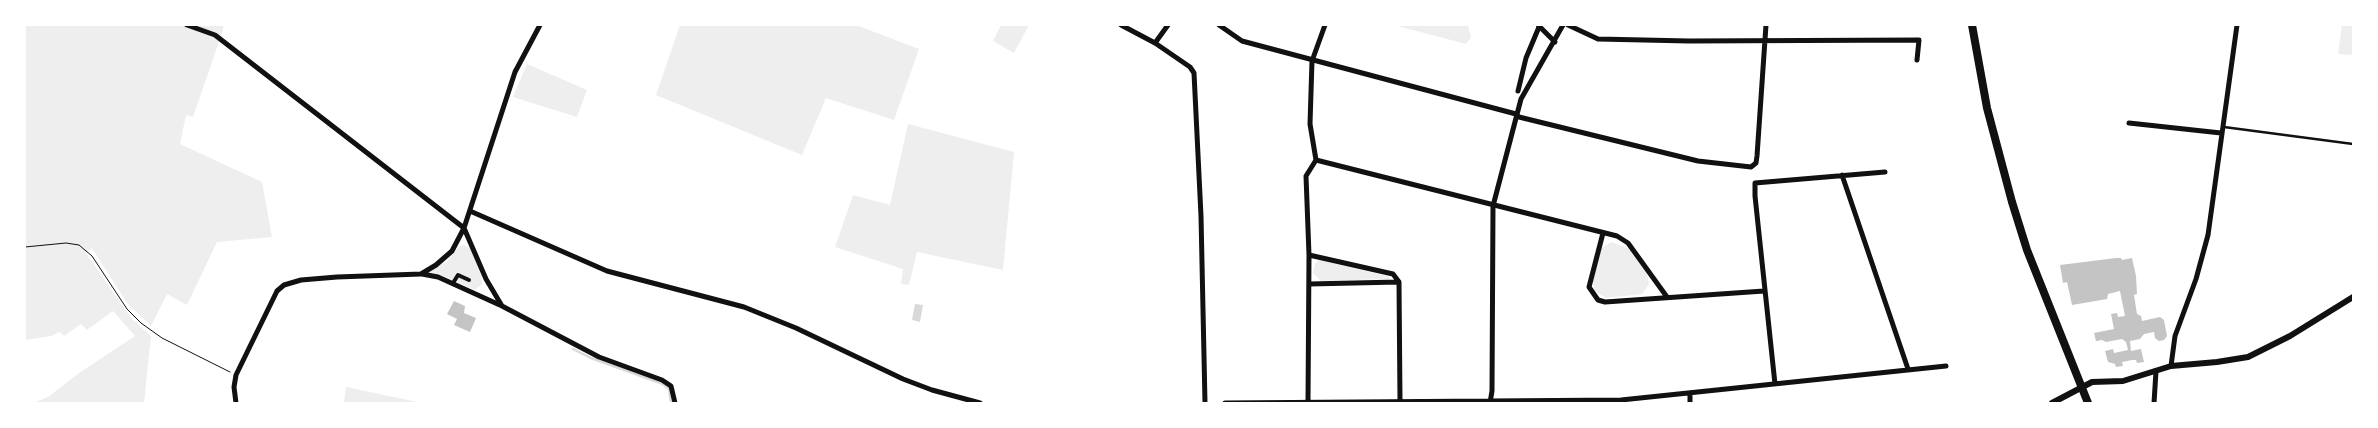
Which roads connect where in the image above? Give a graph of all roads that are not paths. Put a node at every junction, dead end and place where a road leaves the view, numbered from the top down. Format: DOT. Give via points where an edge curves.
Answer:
graph roads {
  1 [pos="187,25"];
  2 [pos="540,25"];
  3 [pos="1121,25"];
  4 [pos="1168,25"];
  5 [pos="1219,25"];
  6 [pos="1325,25"];
  7 [pos="1563,25"];
  8 [pos="1568,25"];
  9 [pos="1766,25"];
  10 [pos="1972,25"];
  11 [pos="2237,25"];
  12 [pos="1538,26"];
  13 [pos="1765,40"];
  14 [pos="1555,42"];
  15 [pos="1155,43"];
  16 [pos="1916,60"];
  17 [pos="1312,61"];
  18 [pos="1518,91"];
  19 [pos="1516,114"];
  20 [pos="2129,123"];
  21 [pos="2223,127"];
  22 [pos="2221,133"];
  23 [pos="2353,144"];
  24 [pos="1316,160"];
  25 [pos="1886,172"];
  26 [pos="1842,175"];
  27 [pos="1492,206"];
  28 [pos="470,211"];
  29 [pos="464,228"];
  30 [pos="1603,233"];
  31 [pos="1309,255"];
  32 [pos="421,274"];
  33 [pos="470,280"];
  34 [pos="1399,282"];
  35 [pos="453,283"];
  36 [pos="1309,284"];
  37 [pos="1764,291"];
  38 [pos="1667,297"];
  39 [pos="2353,297"];
  40 [pos="502,306"];
  41 [pos="1946,366"];
  42 [pos="2171,366"];
  43 [pos="1908,369"];
  44 [pos="2156,371"];
  45 [pos="1775,384"];
  46 [pos="2080,387"];
  47 [pos="1690,394"];
  48 [pos="1400,401"];
  49 [pos="1308,402"];
  50 [pos="1357,402"];
  51 [pos="1490,402"];
  52 [pos="236,403"];
  53 [pos="675,403"];
  54 [pos="980,403"];
  55 [pos="1205,403"];
  56 [pos="1225,403"];
  57 [pos="1690,403"];
  58 [pos="2052,403"];
  59 [pos="2088,403"];
  60 [pos="2154,403"];
  1 -- 29 [label="street" via="215,35"];
  2 -- 28 [label="street" via="515,72"];
  3 -- 15 [label="street"];
  4 -- 15 [label="street"];
  5 -- 17 [label="street" via="1242,41"];
  6 -- 17 [label="street"];
  7 -- 14 [label="street"];
  8 -- 13 [label="street" via="1598,38"];
  9 -- 13 [label="street"];
  10 -- 46 [label="main road" via="1987,108 2012,202"];
  11 -- 21 [label="street"];
  12 -- 14 [label="street"];
  12 -- 18 [label="street"];
  13 -- 16 [label="street" via="1919,40"];
  13 -- 19 [label="street" via="1756,163 1751,167 1698,161"];
  14 -- 19 [label="street" via="1521,99"];
  15 -- 55 [label="street" via="1194,73 1202,216"];
  17 -- 19 [label="street"];
  17 -- 24 [label="street" via="1310,124"];
  19 -- 27 [label="street"];
  20 -- 22 [label="street"];
  21 -- 22 [label="street"];
  21 -- 23 [label="lane"];
  22 -- 42 [label="street" via="2208,235 2175,336"];
  24 -- 27 [label="street"];
  24 -- 31 [label="street" via="1306,176"];
  25 -- 26 [label="street"];
  26 -- 37 [label="street" via="1755,183"];
  26 -- 43 [label="street"];
  27 -- 30 [label="street"];
  27 -- 51 [label="street"];
  28 -- 29 [label="street"];
  28 -- 54 [label="street" via="607,271 744,307 903,379"];
  29 -- 32 [label="street" via="452,251"];
  29 -- 40 [label="street" via="486,280"];
  30 -- 38 [label="street" via="1628,243"];
  30 -- 38 [label="street" via="1589,287 1593,295 1605,302"];
  31 -- 34 [label="street" via="1393,274"];
  31 -- 36 [label="street"];
  32 -- 35 [label="street"];
  32 -- 52 [label="street" via="337,277 284,284 277,291 236,375"];
  33 -- 35 [label="street" via="458,274"];
  34 -- 36 [label="street"];
  34 -- 48 [label="street"];
  35 -- 40 [label="street"];
  36 -- 49 [label="street"];
  37 -- 38 [label="street"];
  37 -- 45 [label="street"];
  39 -- 42 [label="street" via="2290,336 2248,357"];
  40 -- 53 [label="street" via="583,350 662,380 671,386"];
  41 -- 43 [label="street"];
  42 -- 44 [label="street"];
  43 -- 45 [label="street"];
  44 -- 46 [label="street" via="2123,381 2102,380"];
  44 -- 60 [label="street"];
  45 -- 47 [label="street"];
  46 -- 58 [label="street"];
  46 -- 59 [label="main road"];
  47 -- 51 [label="street" via="1621,400"];
  47 -- 57 [label="street"];
  48 -- 50 [label="street"];
  48 -- 51 [label="street"];
  49 -- 50 [label="street"];
  49 -- 56 [label="street"];
}
